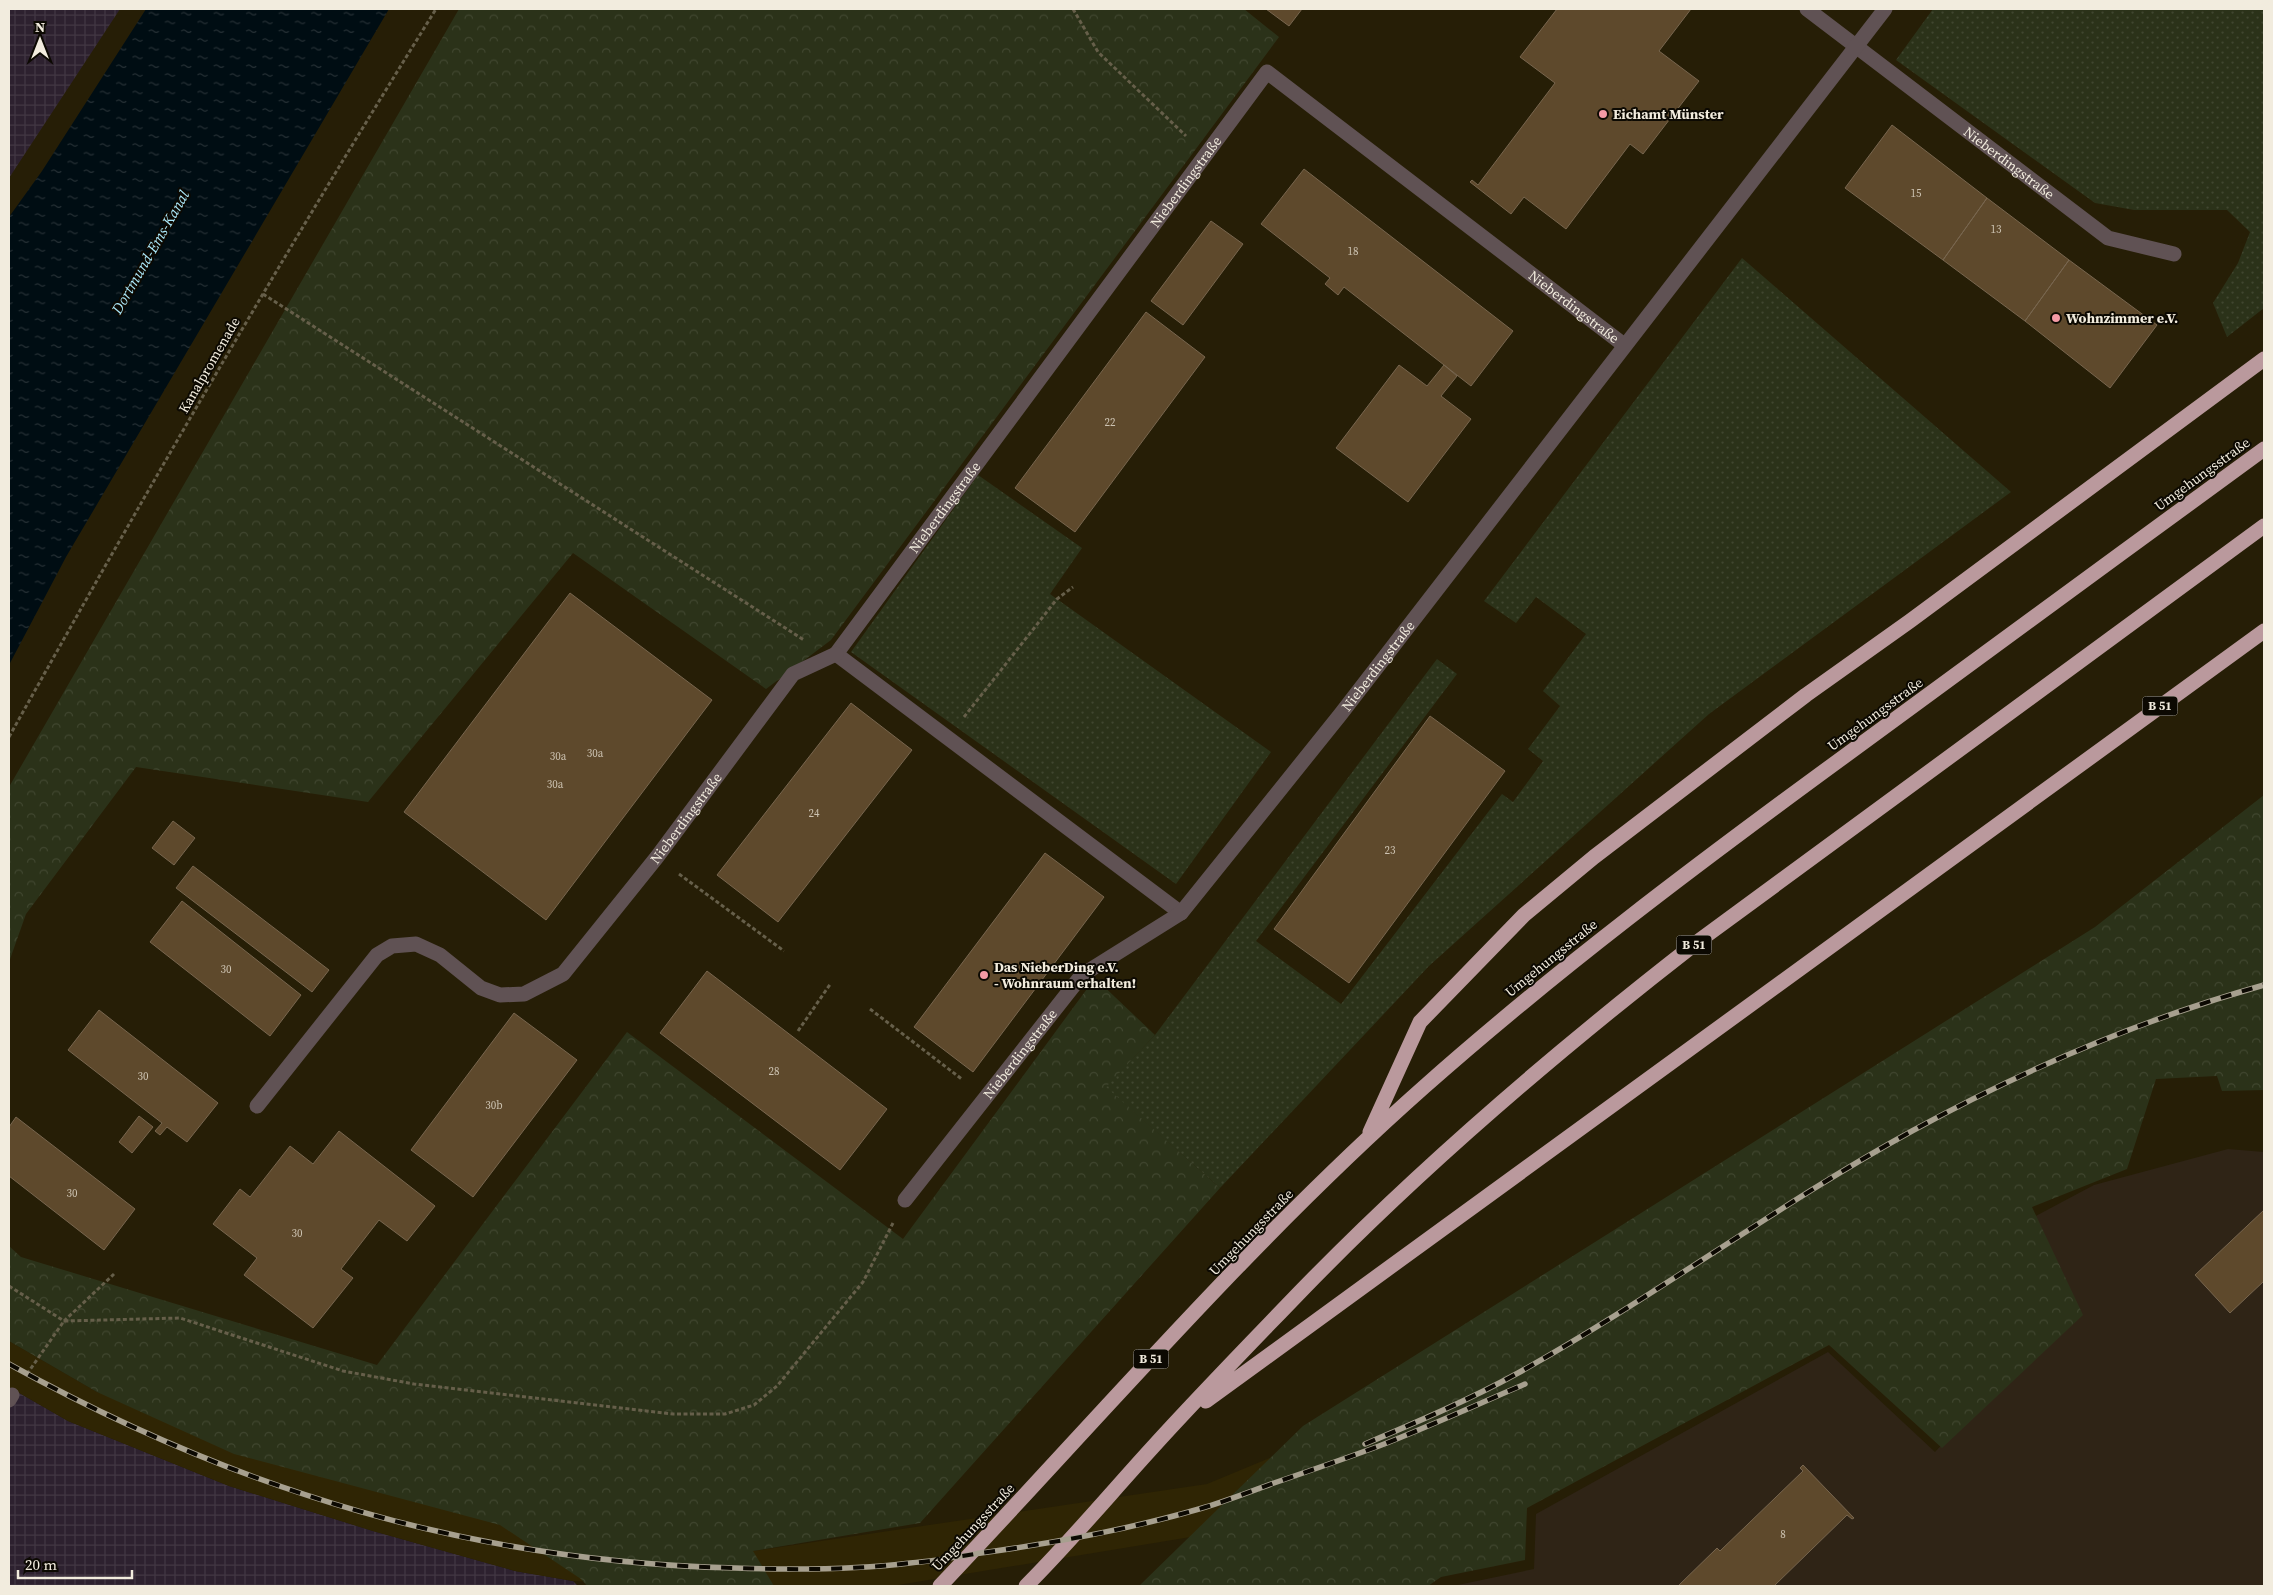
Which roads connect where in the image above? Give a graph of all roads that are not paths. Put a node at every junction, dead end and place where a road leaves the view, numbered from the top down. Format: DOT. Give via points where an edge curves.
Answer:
graph roads {
  1 [pos="1807,9"];
  2 [pos="1885,9"];
  3 [pos="1856,45"];
  4 [pos="2174,254"];
  5 [pos="1624,345"];
  6 [pos="2264,359"];
  7 [pos="2264,449"];
  8 [pos="2264,526"];
  9 [pos="2264,631"];
  10 [pos="836,654"];
  11 [pos="1181,914"];
  12 [pos="257,1106"];
  13 [pos="1367,1138"];
  14 [pos="905,1200"];
  15 [pos="1174,1424"];
  16 [pos="940,1586"];
  17 [pos="1026,1586"];
  1 -- 3 [label="street"];
  2 -- 3 [label="street, Nieberdingstraße"];
  3 -- 4 [label="street, Nieberdingstraße" via="2108,238"];
  3 -- 5 [label="street, Nieberdingstraße"];
  5 -- 10 [label="street, Nieberdingstraße" via="1267,72"];
  5 -- 11 [label="street, Nieberdingstraße" via="1340,715"];
  6 -- 13 [label="highway, B 51" via="1806,695 1594,857 1524,915 1420,1022"];
  7 -- 13 [label="highway, Umgehungsstraße / B 51" via="1580,954"];
  8 -- 15 [label="highway, B 51" via="1818,852 1616,1006 1460,1137 1301,1290"];
  9 -- 15 [label="highway, B 51"];
  10 -- 11 [label="street"];
  10 -- 12 [label="street, Nieberdingstraße" via="793,674 657,857 563,974 524,994 500,995 481,988 440,955 416,944 392,946 377,955"];
  11 -- 14 [label="street, Nieberdingstraße" via="1082,975"];
  13 -- 16 [label="highway, Umgehungsstraße / B 51" via="1217,1289"];
  15 -- 17 [label="highway, B 51"];
}
